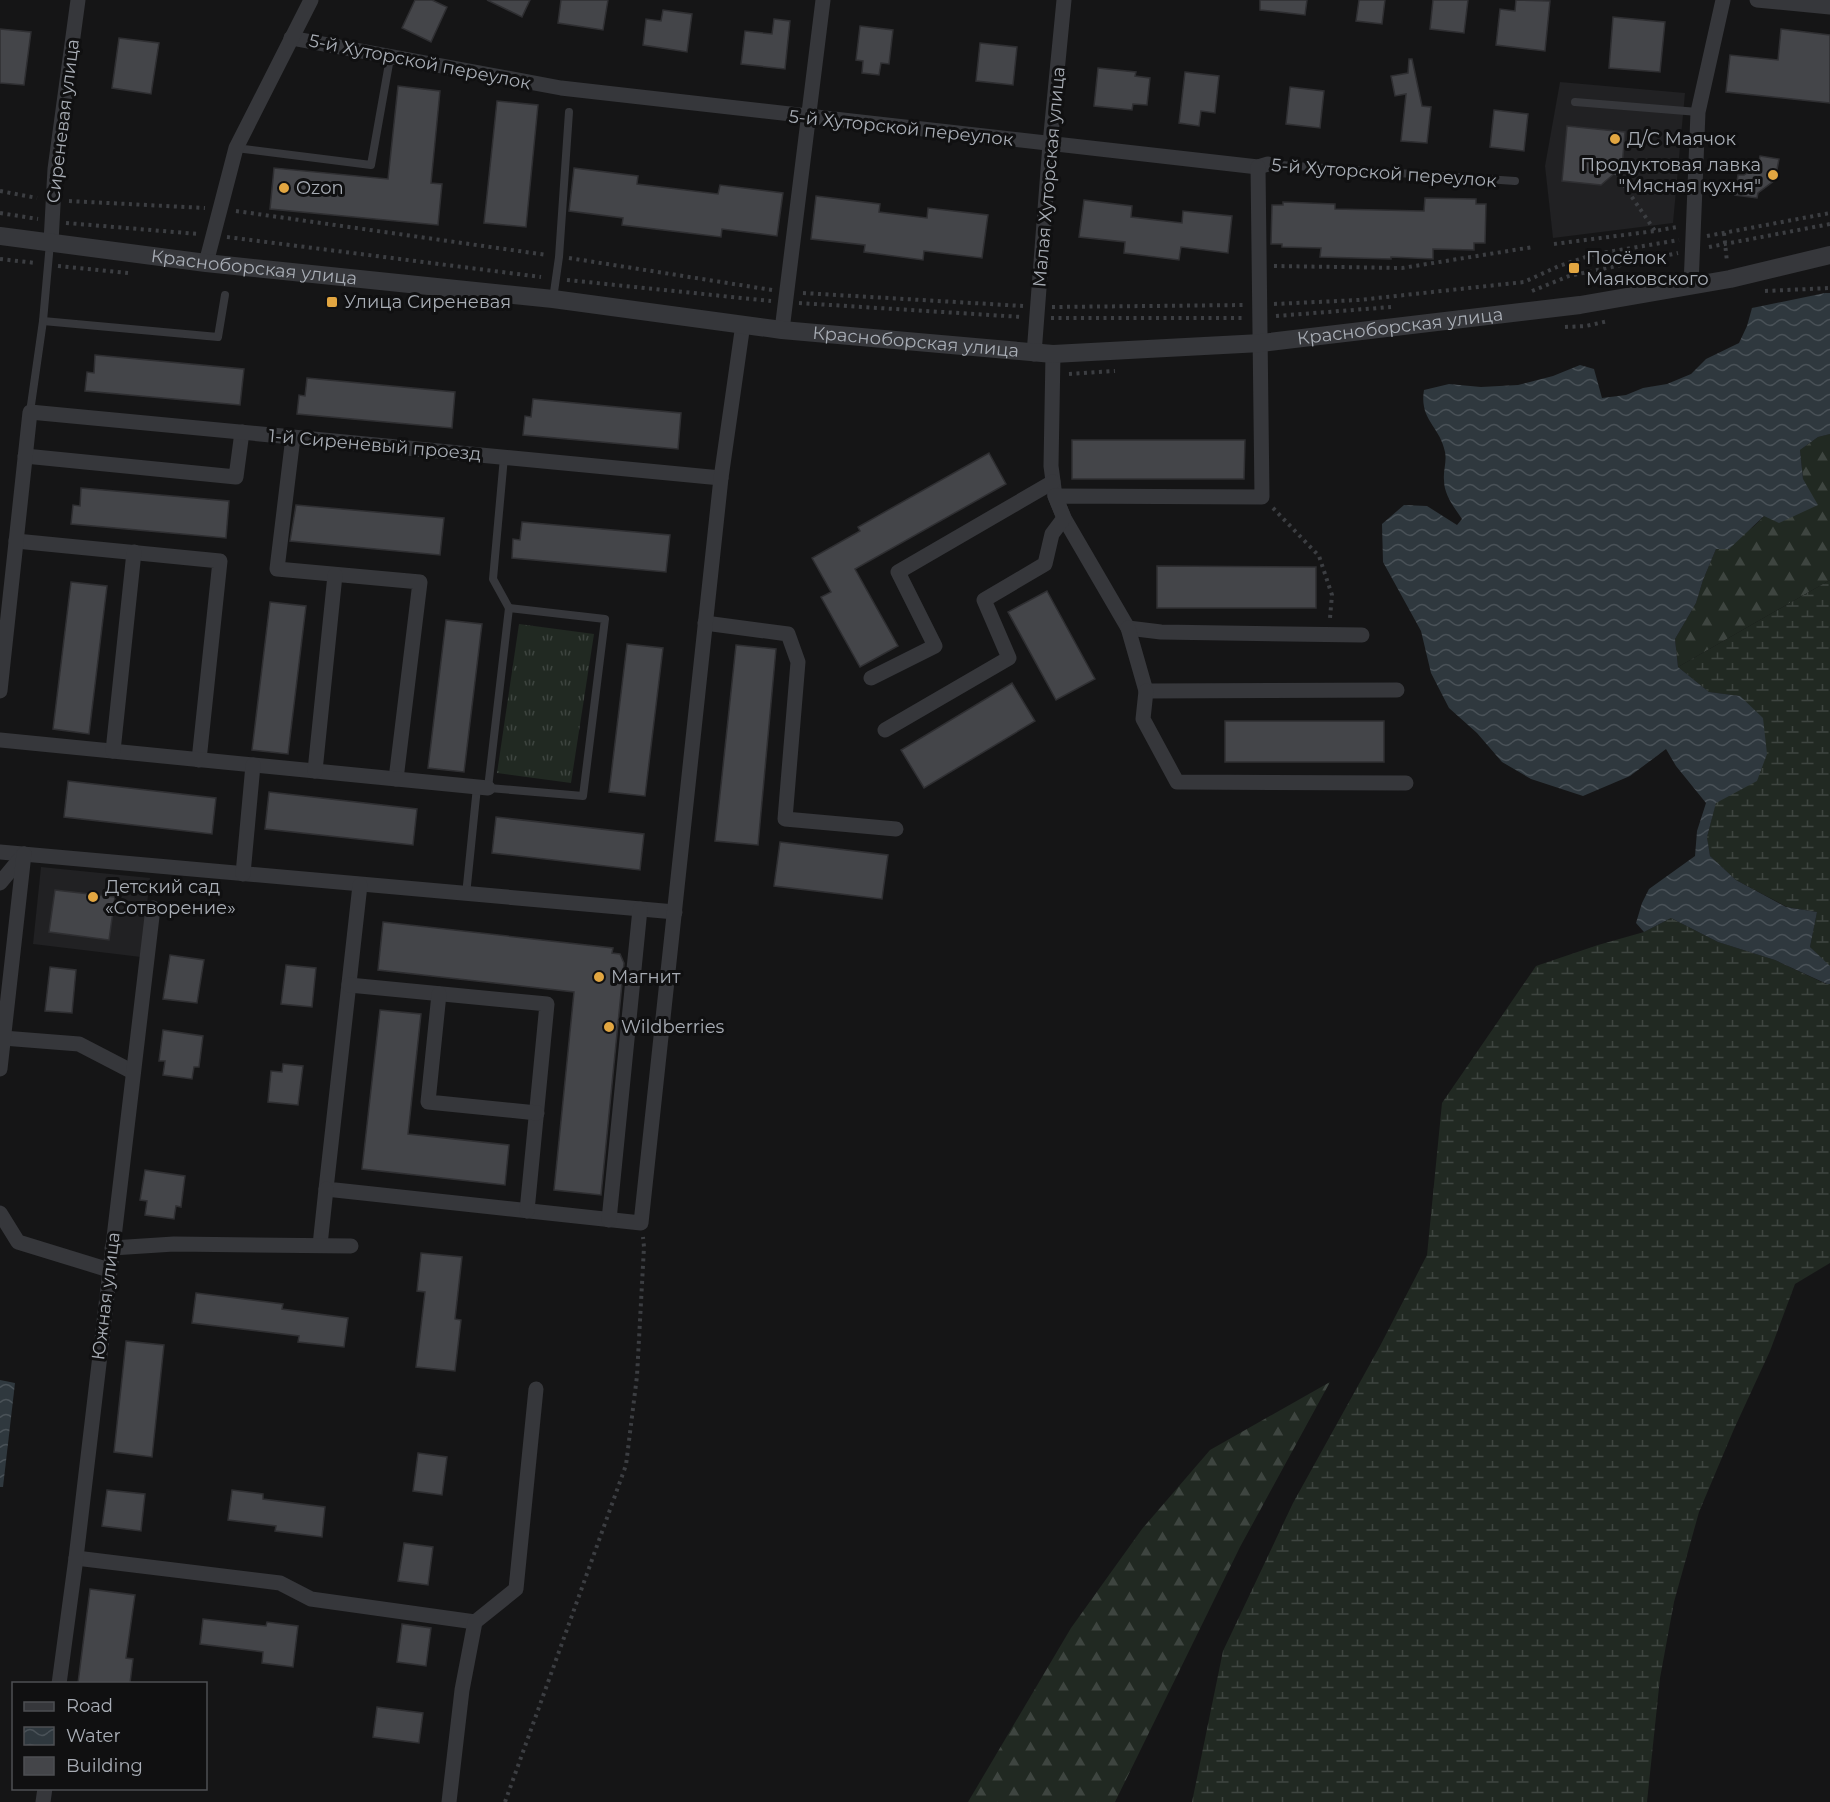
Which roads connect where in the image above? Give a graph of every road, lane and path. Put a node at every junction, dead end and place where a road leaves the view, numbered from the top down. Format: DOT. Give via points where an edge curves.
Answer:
graph roads {
  1 [pos="78,0"];
  2 [pos="311,0"];
  3 [pos="823,0"];
  4 [pos="1064,0"];
  5 [pos="1723,0"];
  6 [pos="1757,0"];
  7 [pos="1830,7"];
  8 [pos="291,38"];
  9 [pos="390,58"];
  10 [pos="1575,102"];
  11 [pos="569,112"];
  12 [pos="1698,112"];
  13 [pos="810,118"];
  14 [pos="1050,144"];
  15 [pos="236,148"];
  16 [pos="1263,165"];
  17 [pos="1615,172"];
  18 [pos="1515,181"];
  19 [pos="0,190"];
  20 [pos="53,201"];
  21 [pos="219,209"];
  22 [pos="0,213"];
  23 [pos="1830,213"];
  24 [pos="52,222"];
  25 [pos="1830,224"];
  26 [pos="1655,231"];
  27 [pos="212,235"];
  28 [pos="0,236"];
  29 [pos="1692,237"];
  30 [pos="51,242"];
  31 [pos="1554,244"];
  32 [pos="1533,247"];
  33 [pos="1830,255"];
  34 [pos="559,257"];
  35 [pos="206,263"];
  36 [pos="1269,266"];
  37 [pos="555,279"];
  38 [pos="1691,286"];
  39 [pos="1529,292"];
  40 [pos="225,295"];
  41 [pos="786,297"];
  42 [pos="554,299"];
  43 [pos="1392,307"];
  44 [pos="1261,311"];
  45 [pos="1037,313"];
  46 [pos="43,321"];
  47 [pos="743,324"];
  48 [pos="782,330"];
  49 [pos="1261,343"];
  50 [pos="1034,354"];
  51 [pos="1053,354"];
  52 [pos="30,412"];
  53 [pos="242,432"];
  54 [pos="293,437"];
  55 [pos="25,456"];
  56 [pos="504,457"];
  57 [pos="721,478"];
  58 [pos="1054,489"];
  59 [pos="1262,497"];
  60 [pos="1064,518"];
  61 [pos="16,541"];
  62 [pos="134,552"];
  63 [pos="335,575"];
  64 [pos="509,608"];
  65 [pos="1330,618"];
  66 [pos="705,623"];
  67 [pos="1128,628"];
  68 [pos="1362,635"];
  69 [pos="871,678"];
  70 [pos="1397,690"];
  71 [pos="0,691"];
  72 [pos="1146,691"];
  73 [pos="885,730"];
  74 [pos="0,740"];
  75 [pos="113,751"];
  76 [pos="199,760"];
  77 [pos="253,765"];
  78 [pos="315,771"];
  79 [pos="396,779"];
  80 [pos="1406,783"];
  81 [pos="488,788"];
  82 [pos="896,829"];
  83 [pos="0,852"];
  84 [pos="24,854"];
  85 [pos="243,874"];
  86 [pos="0,883"];
  87 [pos="360,885"];
  88 [pos="466,895"];
  89 [pos="153,908"];
  90 [pos="640,909"];
  91 [pos="675,912"];
  92 [pos="349,985"];
  93 [pos="439,994"];
  94 [pos="3,1038"];
  95 [pos="0,1069"];
  96 [pos="133,1072"];
  97 [pos="537,1113"];
  98 [pos="326,1189"];
  99 [pos="527,1211"];
  100 [pos="0,1213"];
  101 [pos="609,1220"];
  102 [pos="641,1224"];
  103 [pos="320,1245"];
  104 [pos="351,1246"];
  105 [pos="112,1248"];
  106 [pos="109,1270"];
  107 [pos="536,1389"];
  108 [pos="76,1558"];
  109 [pos="475,1622"];
  110 [pos="59,1682"];
  111 [pos="450,1802"];
  112 [pos="505,1802"];
  1 -- 20 [label="street, Сиреневая улица"];
  2 -- 8 [label="street"];
  3 -- 13 [label="street"];
  4 -- 14 [label="street, Малая Хуторская улица"];
  5 -- 12 [label="street"];
  6 -- 7 [label="street"];
  8 -- 9 [label="street, 5-й Хуторской переулок"];
  8 -- 15 [label="street"];
  9 -- 13 [label="street, 5-й Хуторской переулок" via="561,88"];
  9 -- 15 [label="lane" via="371,165"];
  10 -- 12 [label="lane"];
  11 -- 34 [label="lane"];
  12 -- 29 [label="street"];
  13 -- 14 [label="street, 5-й Хуторской переулок"];
  13 -- 41 [label="street"];
  14 -- 16 [label="street, 5-й Хуторской переулок"];
  14 -- 45 [label="street, Малая Хуторская улица"];
  15 -- 21 [label="street"];
  16 -- 18 [label="lane, 5-й Хуторской переулок"];
  16 -- 44 [label="street"];
  17 -- 26 [label="path"];
  19 -- 20 [label="path"];
  20 -- 21 [label="path"];
  20 -- 24 [label="street, Сиреневая улица"];
  21 -- 27 [label="street"];
  21 -- 34 [label="path"];
  22 -- 24 [label="path"];
  23 -- 29 [label="path"];
  24 -- 27 [label="path"];
  24 -- 30 [label="street, Сиреневая улица"];
  25 -- 29 [label="path"];
  26 -- 29 [label="path"];
  26 -- 31 [label="path"];
  27 -- 35 [label="street"];
  27 -- 37 [label="path"];
  28 -- 30 [label="street, Красноборская улица"];
  29 -- 38 [label="street"];
  29 -- 39 [label="path"];
  29 -- 44 [label="path" via="1595,254 1524,282"];
  30 -- 35 [label="street, Красноборская улица"];
  30 -- 46 [label="lane"];
  32 -- 36 [label="path" via="1402,268"];
  33 -- 38 [label="street, Красноборская улица"];
  34 -- 37 [label="lane"];
  34 -- 41 [label="path"];
  35 -- 42 [label="street, Красноборская улица"];
  37 -- 41 [label="path"];
  37 -- 42 [label="lane"];
  38 -- 49 [label="street, Красноборская улица" via="1580,305"];
  40 -- 46 [label="lane" via="218,337"];
  41 -- 45 [label="path"];
  41 -- 45 [label="path"];
  41 -- 48 [label="street"];
  42 -- 47 [label="street, Красноборская улица"];
  43 -- 44 [label="path"];
  44 -- 45 [label="path"];
  44 -- 45 [label="path"];
  44 -- 49 [label="street"];
  45 -- 50 [label="street, Малая Хуторская улица"];
  46 -- 52 [label="lane"];
  47 -- 48 [label="street, Красноборская улица"];
  47 -- 57 [label="street"];
  48 -- 50 [label="street, Красноборская улица"];
  49 -- 51 [label="street, Красноборская улица"];
  49 -- 59 [label="street"];
  50 -- 51 [label="street, Красноборская улица"];
  51 -- 58 [label="street"];
  52 -- 53 [label="street, 1-й Сиреневый проезд"];
  52 -- 55 [label="street"];
  53 -- 54 [label="street, 1-й Сиреневый проезд"];
  53 -- 55 [label="street" via="236,477"];
  54 -- 56 [label="street, 1-й Сиреневый проезд"];
  54 -- 63 [label="street" via="277,569"];
  55 -- 61 [label="street"];
  56 -- 57 [label="street, 1-й Сиреневый проезд"];
  56 -- 64 [label="lane" via="493,579"];
  57 -- 66 [label="street"];
  58 -- 59 [label="street"];
  58 -- 60 [label="street"];
  58 -- 69 [label="street" via="898,572 935,646"];
  59 -- 65 [label="path" via="1319,556 1332,595"];
  60 -- 67 [label="street"];
  60 -- 73 [label="street" via="1052,534 1045,564 984,600 1009,658"];
  61 -- 62 [label="street"];
  61 -- 71 [label="street"];
  62 -- 75 [label="street"];
  62 -- 76 [label="street" via="220,561"];
  63 -- 78 [label="street"];
  63 -- 79 [label="street" via="420,582"];
  64 -- 81 [label="lane"];
  64 -- 81 [label="lane" via="605,619 583,796"];
  66 -- 82 [label="street" via="788,634 798,662 785,819"];
  66 -- 91 [label="street"];
  67 -- 68 [label="street" via="1161,632"];
  67 -- 72 [label="street"];
  70 -- 72 [label="street"];
  72 -- 80 [label="street" via="1143,719 1177,782"];
  74 -- 75 [label="street"];
  75 -- 76 [label="street"];
  76 -- 77 [label="street"];
  77 -- 78 [label="street"];
  77 -- 85 [label="street"];
  78 -- 79 [label="street"];
  79 -- 81 [label="street"];
  81 -- 88 [label="lane" via="477,787"];
  83 -- 84 [label="street"];
  84 -- 85 [label="street"];
  84 -- 86 [label="street"];
  84 -- 94 [label="street"];
  85 -- 87 [label="street"];
  87 -- 88 [label="street"];
  87 -- 92 [label="street"];
  88 -- 90 [label="street"];
  89 -- 96 [label="street, Южная улица"];
  90 -- 91 [label="street"];
  90 -- 101 [label="street"];
  91 -- 102 [label="street"];
  92 -- 93 [label="street"];
  92 -- 98 [label="street"];
  93 -- 97 [label="street" via="547,1004"];
  93 -- 97 [label="street" via="428,1102"];
  94 -- 95 [label="street"];
  94 -- 96 [label="street" via="79,1044"];
  96 -- 105 [label="street, Южная улица"];
  97 -- 99 [label="street"];
  98 -- 99 [label="street"];
  98 -- 103 [label="street"];
  99 -- 101 [label="street"];
  100 -- 106 [label="street" via="18,1242"];
  101 -- 102 [label="street"];
  102 -- 112 [label="path" via="644,1247 637,1376 626,1465"];
  103 -- 104 [label="street"];
  103 -- 105 [label="street" via="174,1244"];
  105 -- 106 [label="street, Южная улица"];
  106 -- 108 [label="street, Южная улица"];
  107 -- 109 [label="street" via="516,1589"];
  108 -- 109 [label="street" via="280,1583 311,1599"];
  108 -- 110 [label="street, Южная улица"];
  109 -- 111 [label="street" via="462,1690"];
}
